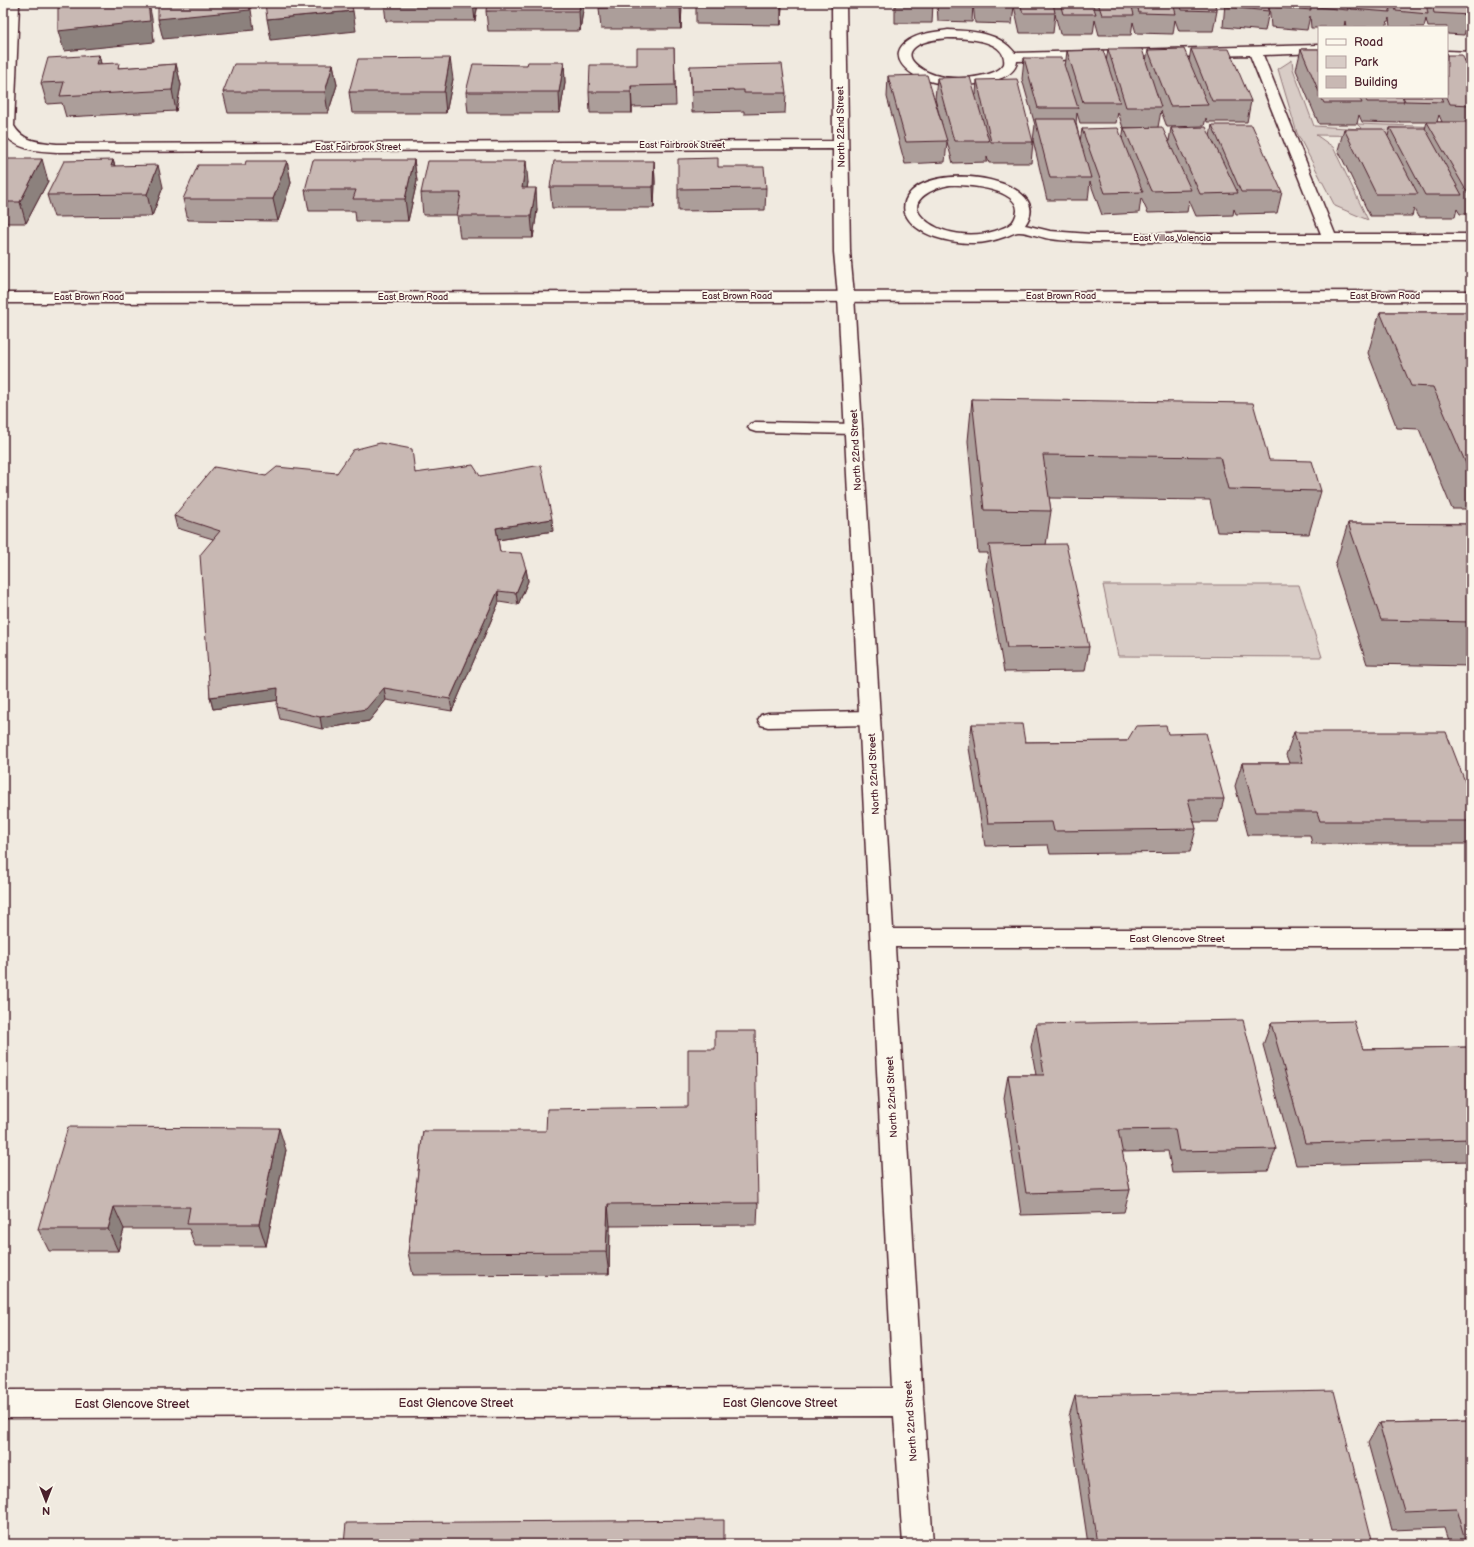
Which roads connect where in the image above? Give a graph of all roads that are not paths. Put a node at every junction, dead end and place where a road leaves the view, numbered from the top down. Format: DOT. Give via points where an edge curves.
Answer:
graph roads {
  1 [pos="839,3"];
  2 [pos="13,5"];
  3 [pos="1318,49"];
  4 [pos="1255,51"];
  5 [pos="1448,55"];
  6 [pos="1471,56"];
  7 [pos="1011,57"];
  8 [pos="840,145"];
  9 [pos="1016,227"];
  10 [pos="1330,238"];
  11 [pos="1471,238"];
  12 [pos="846,296"];
  13 [pos="1471,296"];
  14 [pos="3,298"];
  15 [pos="756,427"];
  16 [pos="854,429"];
  17 [pos="870,718"];
  18 [pos="768,720"];
  19 [pos="883,938"];
  20 [pos="1471,938"];
  21 [pos="908,1402"];
  22 [pos="3,1404"];
  23 [pos="918,1544"];
  1 -- 8 [label="street, North 22nd Street"];
  2 -- 8 [label="street, East Fairbrook Street" via="7,126 10,134 19,141 35,146 73,148"];
  3 -- 4 [label="lane"];
  4 -- 7 [label="lane"];
  4 -- 10 [label="lane"];
  5 -- 6 [label="lane"];
  7 -- 7 [label="lane" via="1006,49 996,42 960,34 932,36 919,40 909,46 905,54 906,61 912,69 939,80 957,82 992,78 1011,65"];
  8 -- 12 [label="street, North 22nd Street" via="842,252"];
  9 -- 9 [label="lane" via="1022,221 1024,206 1011,192 986,183 957,181 931,186 914,197 911,204 911,212 923,226 948,236 978,238 1006,233"];
  9 -- 10 [label="lane, East Villas Valencia" via="1050,235 1090,238"];
  10 -- 11 [label="lane, East Villas Valencia"];
  12 -- 13 [label="street, East Brown Road"];
  12 -- 14 [label="street, East Brown Road"];
  12 -- 16 [label="street, North 22nd Street"];
  15 -- 16 [label="lane"];
  16 -- 17 [label="street, North 22nd Street"];
  17 -- 18 [label="lane"];
  17 -- 19 [label="street, North 22nd Street"];
  19 -- 20 [label="street, East Glencove Street"];
  19 -- 21 [label="street, North 22nd Street"];
  21 -- 22 [label="street, East Glencove Street"];
  21 -- 23 [label="street, North 22nd Street"];
}
